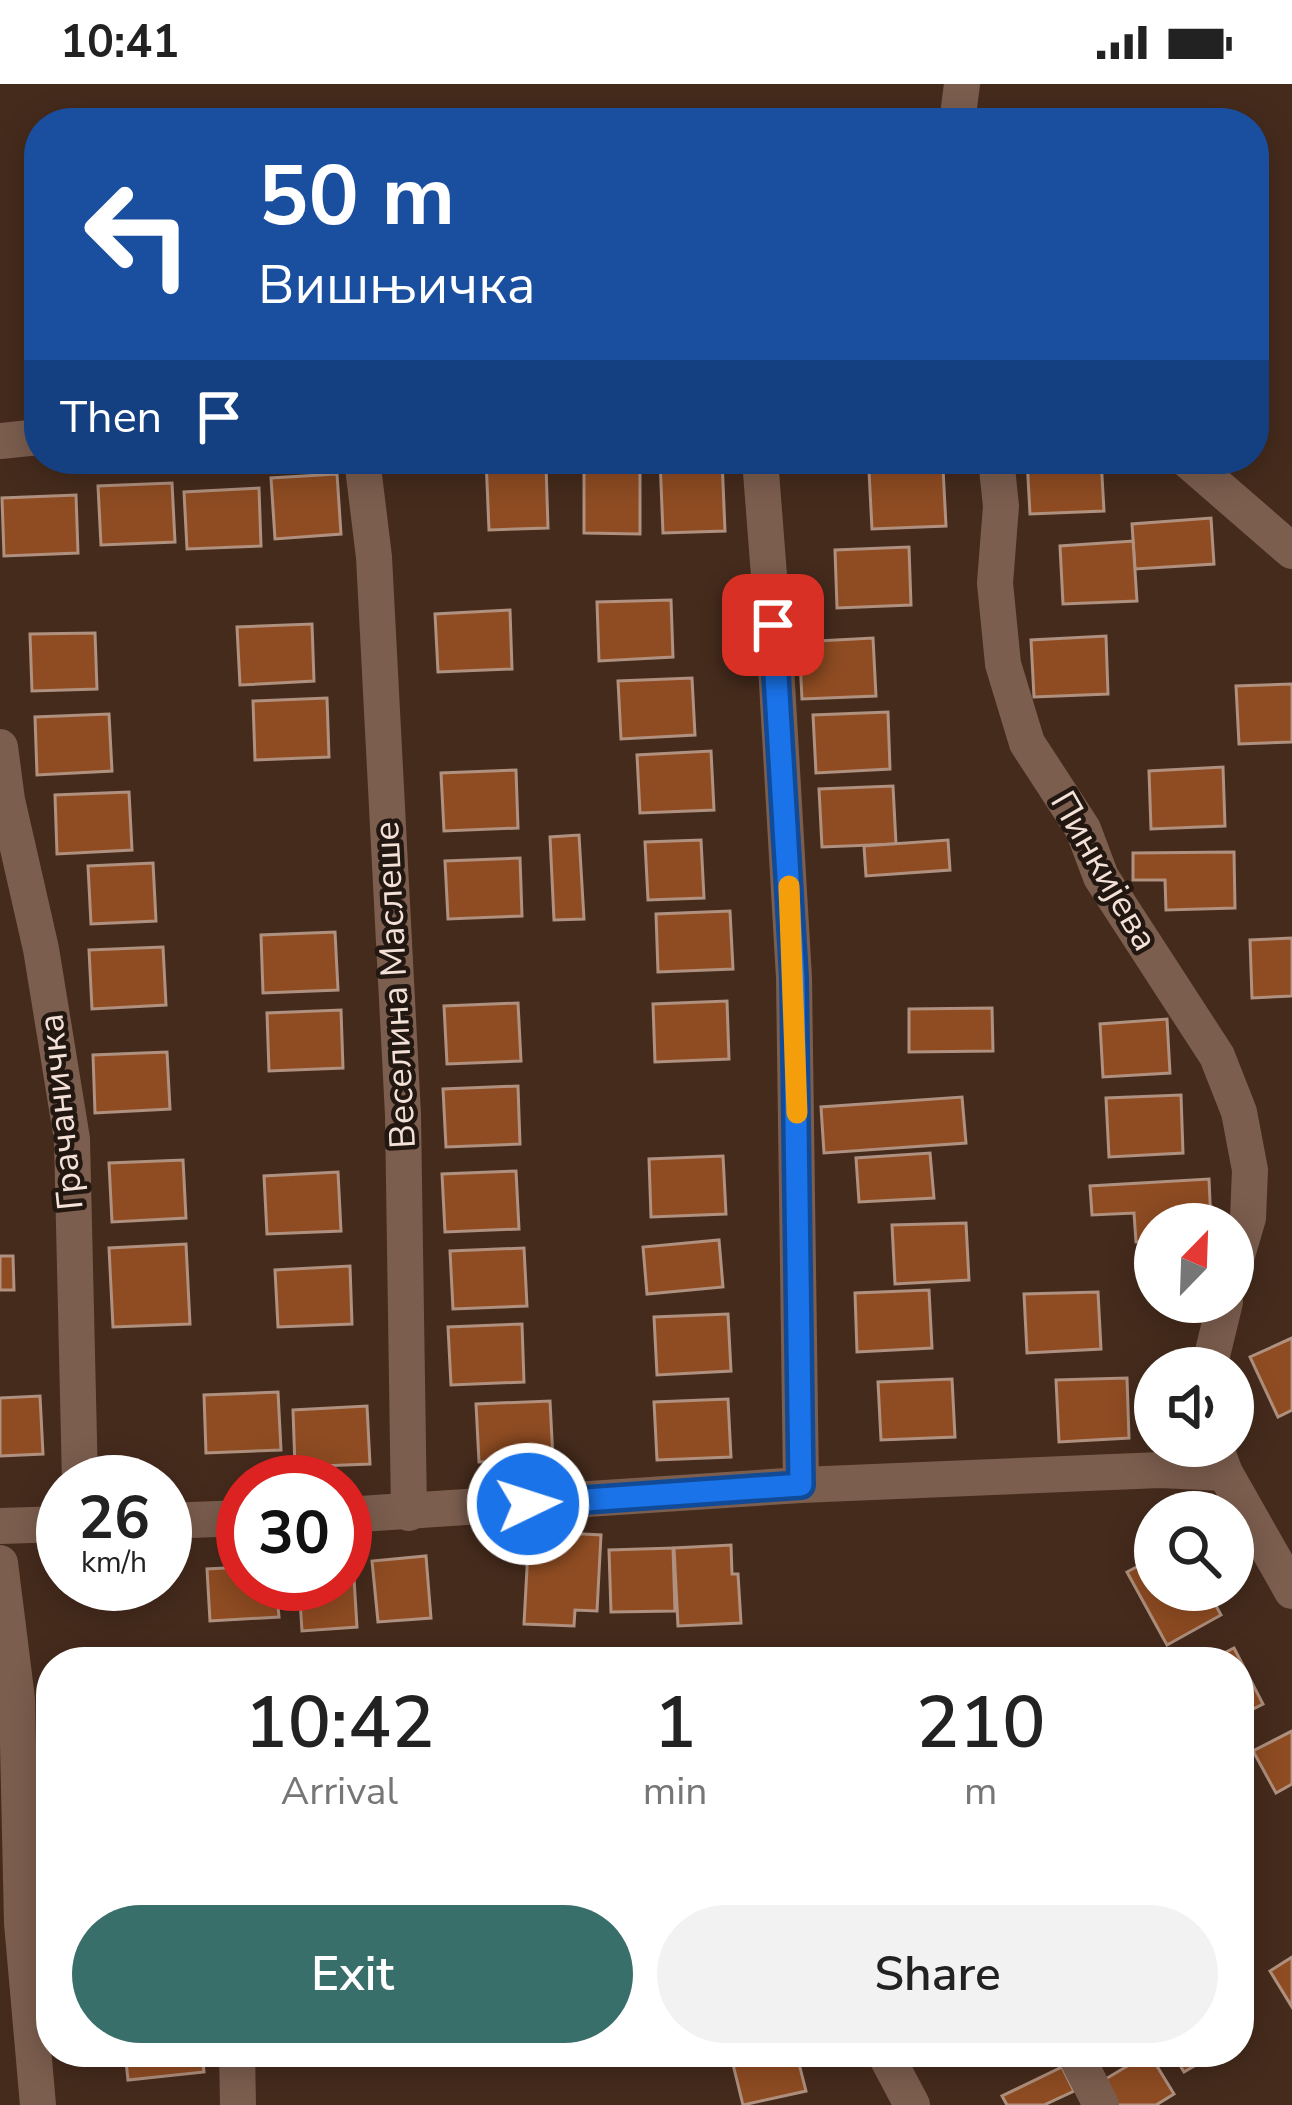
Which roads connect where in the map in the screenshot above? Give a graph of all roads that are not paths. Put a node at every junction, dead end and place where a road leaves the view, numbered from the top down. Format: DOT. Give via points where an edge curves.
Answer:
graph roads {
  1 [pos="364,474"];
  2 [pos="761,474"];
  3 [pos="997,474"];
  4 [pos="1203,474"];
  5 [pos="1292,551"];
  6 [pos="0,747"];
  7 [pos="1248,1203"];
  8 [pos="79,1455"];
  9 [pos="1178,1467"];
  10 [pos="1224,1467"];
  11 [pos="801,1485"];
  12 [pos="409,1513"];
  13 [pos="372,1514"];
  14 [pos="36,1525"];
  15 [pos="0,1526"];
  16 [pos="0,1563"];
  17 [pos="1292,1591"];
  18 [pos="237,2067"];
  19 [pos="892,2067"];
  20 [pos="1082,2067"];
  21 [pos="38,2105"];
  22 [pos="238,2105"];
  23 [pos="912,2105"];
  24 [pos="1101,2105"];
  1 -- 12 [label="street, Веселина Маслеше" via="403,1115"];
  2 -- 11 [label="street" via="794,978"];
  3 -- 7 [label="street, Пинкијева" via="1003,664 1028,743 1083,829 1101,877 1217,1056 1239,1112"];
  4 -- 5 [label="street"];
  6 -- 8 [label="street, Грачаничка" via="72,1139"];
  9 -- 11 [label="street"];
  10 -- 17 [label="street"];
  11 -- 12 [label="street"];
  12 -- 13 [label="street"];
  14 -- 15 [label="street"];
  16 -- 21 [label="street" via="17,1699 22,1923"];
  18 -- 22 [label="street"];
  19 -- 23 [label="street"];
  20 -- 24 [label="street"];
}
